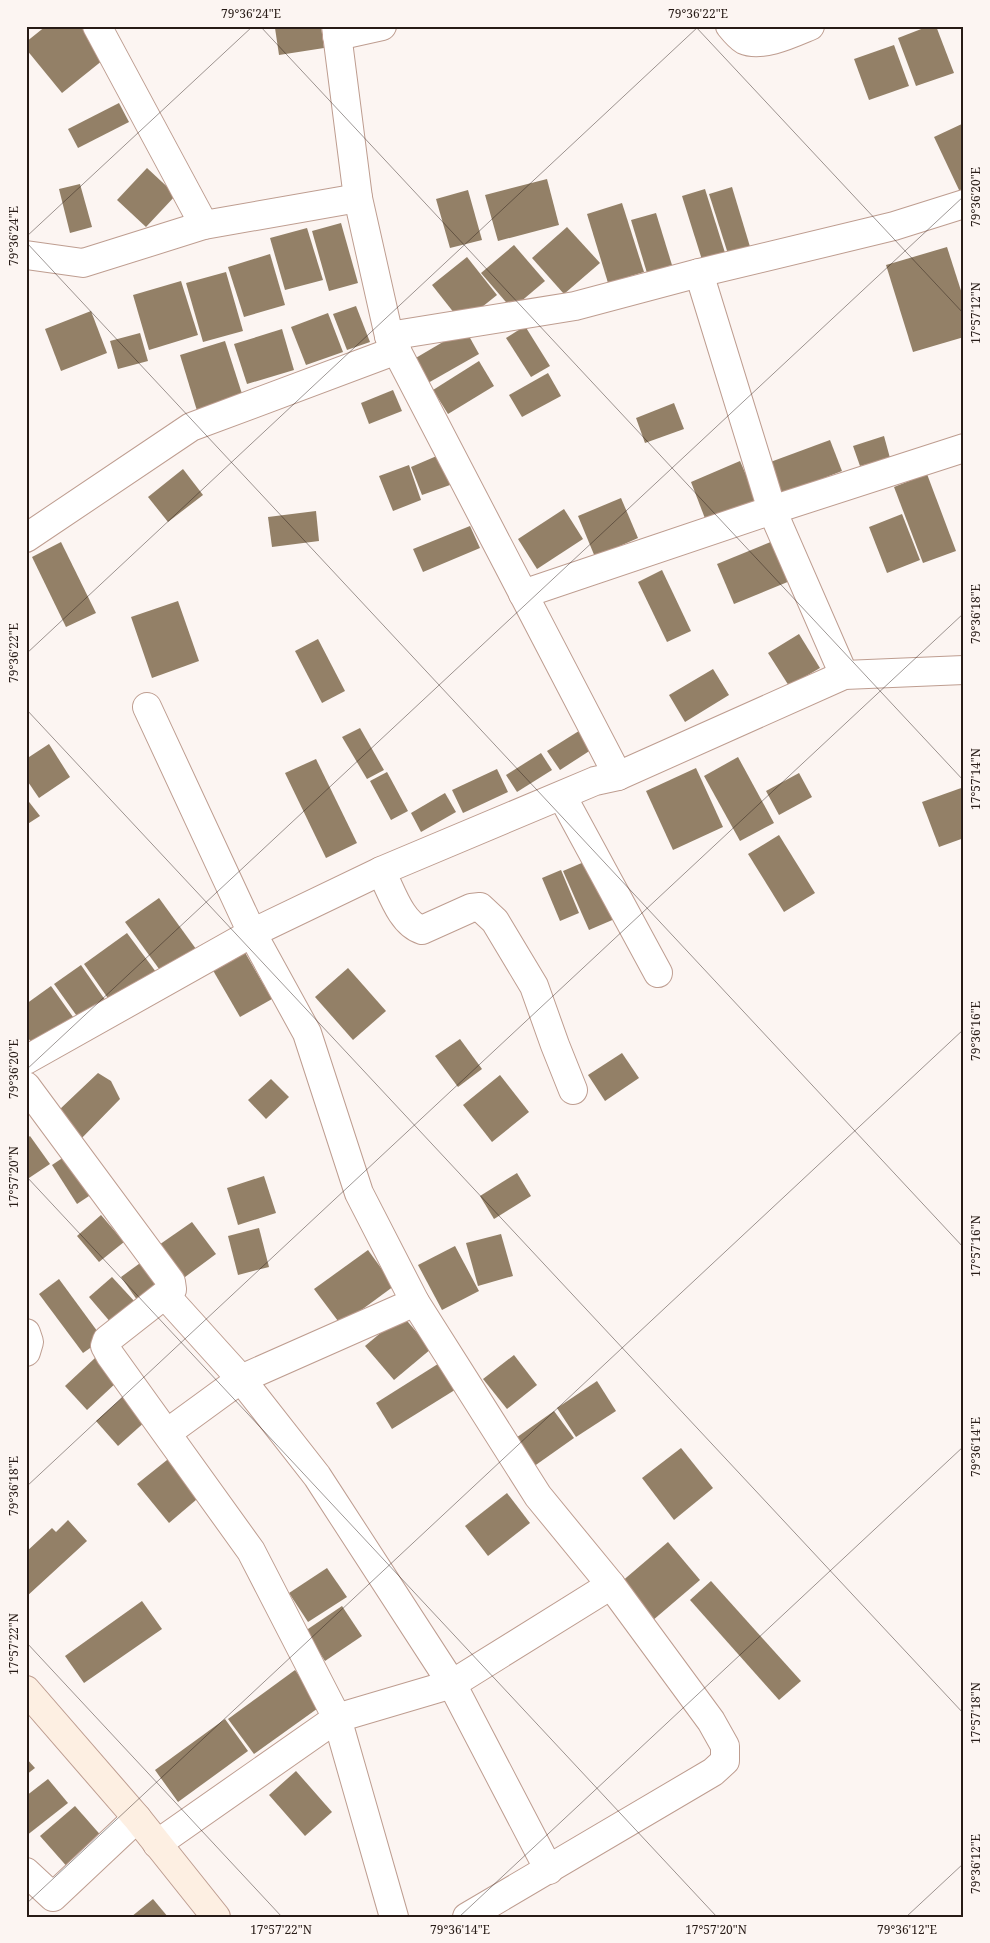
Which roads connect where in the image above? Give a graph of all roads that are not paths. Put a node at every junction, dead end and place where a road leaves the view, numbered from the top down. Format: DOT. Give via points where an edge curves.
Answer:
graph roads {
  1 [pos="97,26"];
  2 [pos="382,26"];
  3 [pos="730,26"];
  4 [pos="810,26"];
  5 [pos="337,31"];
  6 [pos="358,198"];
  7 [pos="964,204"];
  8 [pos="204,225"];
  9 [pos="26,255"];
  10 [pos="699,273"];
  11 [pos="393,343"];
  12 [pos="964,448"];
  13 [pos="772,510"];
  14 [pos="26,538"];
  15 [pos="523,594"];
  16 [pos="964,670"];
  17 [pos="844,676"];
  18 [pos="147,707"];
  19 [pos="618,776"];
  20 [pos="562,796"];
  21 [pos="381,871"];
  22 [pos="252,933"];
  23 [pos="658,973"];
  24 [pos="26,1060"];
  25 [pos="26,1086"];
  26 [pos="573,1090"];
  27 [pos="165,1295"];
  28 [pos="415,1302"];
  29 [pos="26,1333"];
  30 [pos="26,1352"];
  31 [pos="241,1379"];
  32 [pos="168,1433"];
  33 [pos="611,1585"];
  34 [pos="452,1684"];
  35 [pos="26,1690"];
  36 [pos="337,1718"];
  37 [pos="137,1818"];
  38 [pos="157,1844"];
  39 [pos="549,1870"];
  40 [pos="26,1872"];
  41 [pos="216,1917"];
  42 [pos="394,1917"];
  43 [pos="467,1917"];
  1 -- 8 [label="street"];
  2 -- 5 [label="street"];
  3 -- 4 [label="street" via="743,39 754,42 775,39"];
  5 -- 6 [label="street"];
  6 -- 8 [label="street"];
  6 -- 11 [label="street"];
  7 -- 10 [label="street" via="894,226"];
  8 -- 9 [label="street" via="83,263"];
  10 -- 11 [label="street" via="575,306"];
  10 -- 13 [label="street"];
  11 -- 14 [label="street" via="191,427"];
  11 -- 15 [label="street"];
  12 -- 13 [label="street"];
  13 -- 15 [label="street"];
  13 -- 17 [label="street"];
  15 -- 19 [label="street"];
  16 -- 17 [label="street"];
  17 -- 19 [label="street"];
  18 -- 22 [label="street"];
  19 -- 20 [label="street" via="595,781"];
  20 -- 21 [label="street"];
  20 -- 23 [label="street"];
  21 -- 22 [label="street"];
  21 -- 26 [label="street" via="405,918 414,928 422,930 480,907 495,920 534,986"];
  22 -- 24 [label="street"];
  22 -- 28 [label="street" via="307,1033 359,1193"];
  25 -- 27 [label="street" via="171,1282 172,1289"];
  27 -- 31 [label="street"];
  27 -- 32 [label="street" via="107,1340 105,1346"];
  28 -- 31 [label="street"];
  28 -- 33 [label="street" via="538,1496"];
  29 -- 30 [label="street" via="30,1342"];
  31 -- 32 [label="street"];
  31 -- 34 [label="street" via="317,1476"];
  32 -- 36 [label="street" via="251,1550"];
  33 -- 34 [label="street"];
  33 -- 39 [label="street" via="711,1720 725,1746 725,1761 713,1772"];
  34 -- 36 [label="street"];
  34 -- 39 [label="street"];
  35 -- 37 [label="street"];
  36 -- 38 [label="street"];
  36 -- 42 [label="street"];
  37 -- 38 [label="street"];
  37 -- 40 [label="street" via="53,1897"];
  38 -- 41 [label="street"];
  39 -- 43 [label="street"];
}
